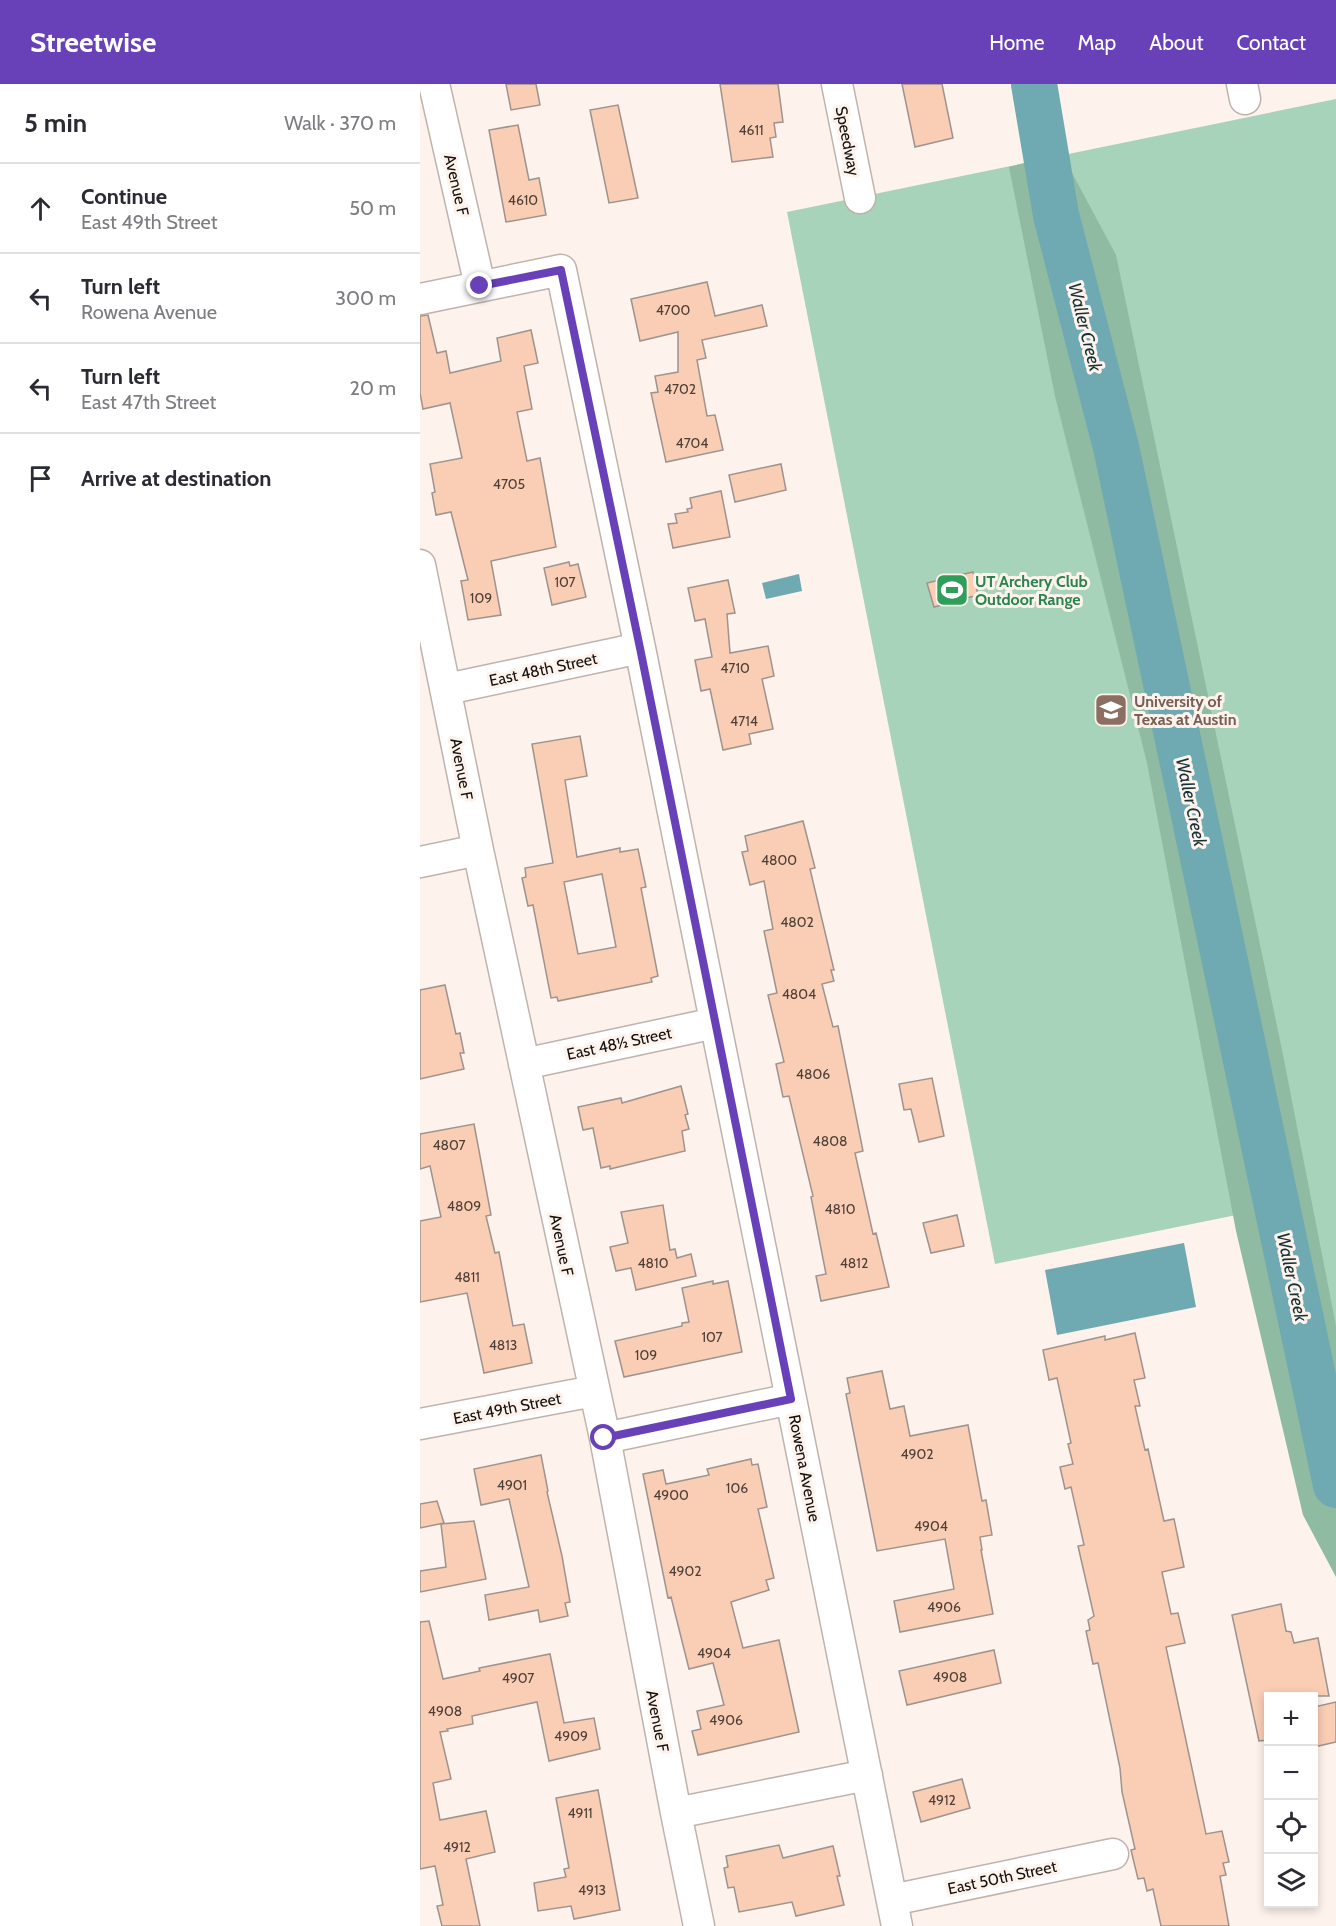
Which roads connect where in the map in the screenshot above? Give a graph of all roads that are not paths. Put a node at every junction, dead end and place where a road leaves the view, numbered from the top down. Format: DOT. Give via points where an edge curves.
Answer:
graph roads {
  1 [pos="434,84"];
  2 [pos="837,84"];
  3 [pos="860,198"];
  4 [pos="480,286"];
  5 [pos="420,299"];
  6 [pos="420,565"];
  7 [pos="640,648"];
  8 [pos="447,690"];
  9 [pos="478,850"];
  10 [pos="420,862"];
  11 [pos="715,1023"];
  12 [pos="524,1064"];
  13 [pos="594,1391"];
  14 [pos="791,1399"];
  15 [pos="420,1424"];
  16 [pos="604,1438"];
  17 [pos="867,1775"];
  18 [pos="676,1813"];
  19 [pos="1113,1854"];
  20 [pos="895,1913"];
  21 [pos="699,1926"];
  1 -- 4 [label="street, Avenue F"];
  2 -- 3 [label="street, Speedway"];
  4 -- 5 [label="street"];
  4 -- 7 [label="street, Rowena Avenue" via="561,270"];
  6 -- 8 [label="street, Avenue F"];
  7 -- 8 [label="street, East 48th Street"];
  7 -- 11 [label="street, Rowena Avenue"];
  8 -- 9 [label="street, Avenue F"];
  9 -- 10 [label="street"];
  9 -- 12 [label="street, Avenue F"];
  11 -- 12 [label="street, East 48½ Street"];
  11 -- 14 [label="street, Rowena Avenue"];
  12 -- 13 [label="street, Avenue F"];
  13 -- 15 [label="street, East 49th Street"];
  13 -- 16 [label="street, Avenue F"];
  14 -- 16 [label="street"];
  14 -- 17 [label="street, Rowena Avenue"];
  16 -- 18 [label="street, Avenue F"];
  17 -- 18 [label="street"];
  17 -- 20 [label="street, Rowena Avenue"];
  18 -- 21 [label="street, Avenue F"];
  19 -- 20 [label="street, East 50th Street"];
}
